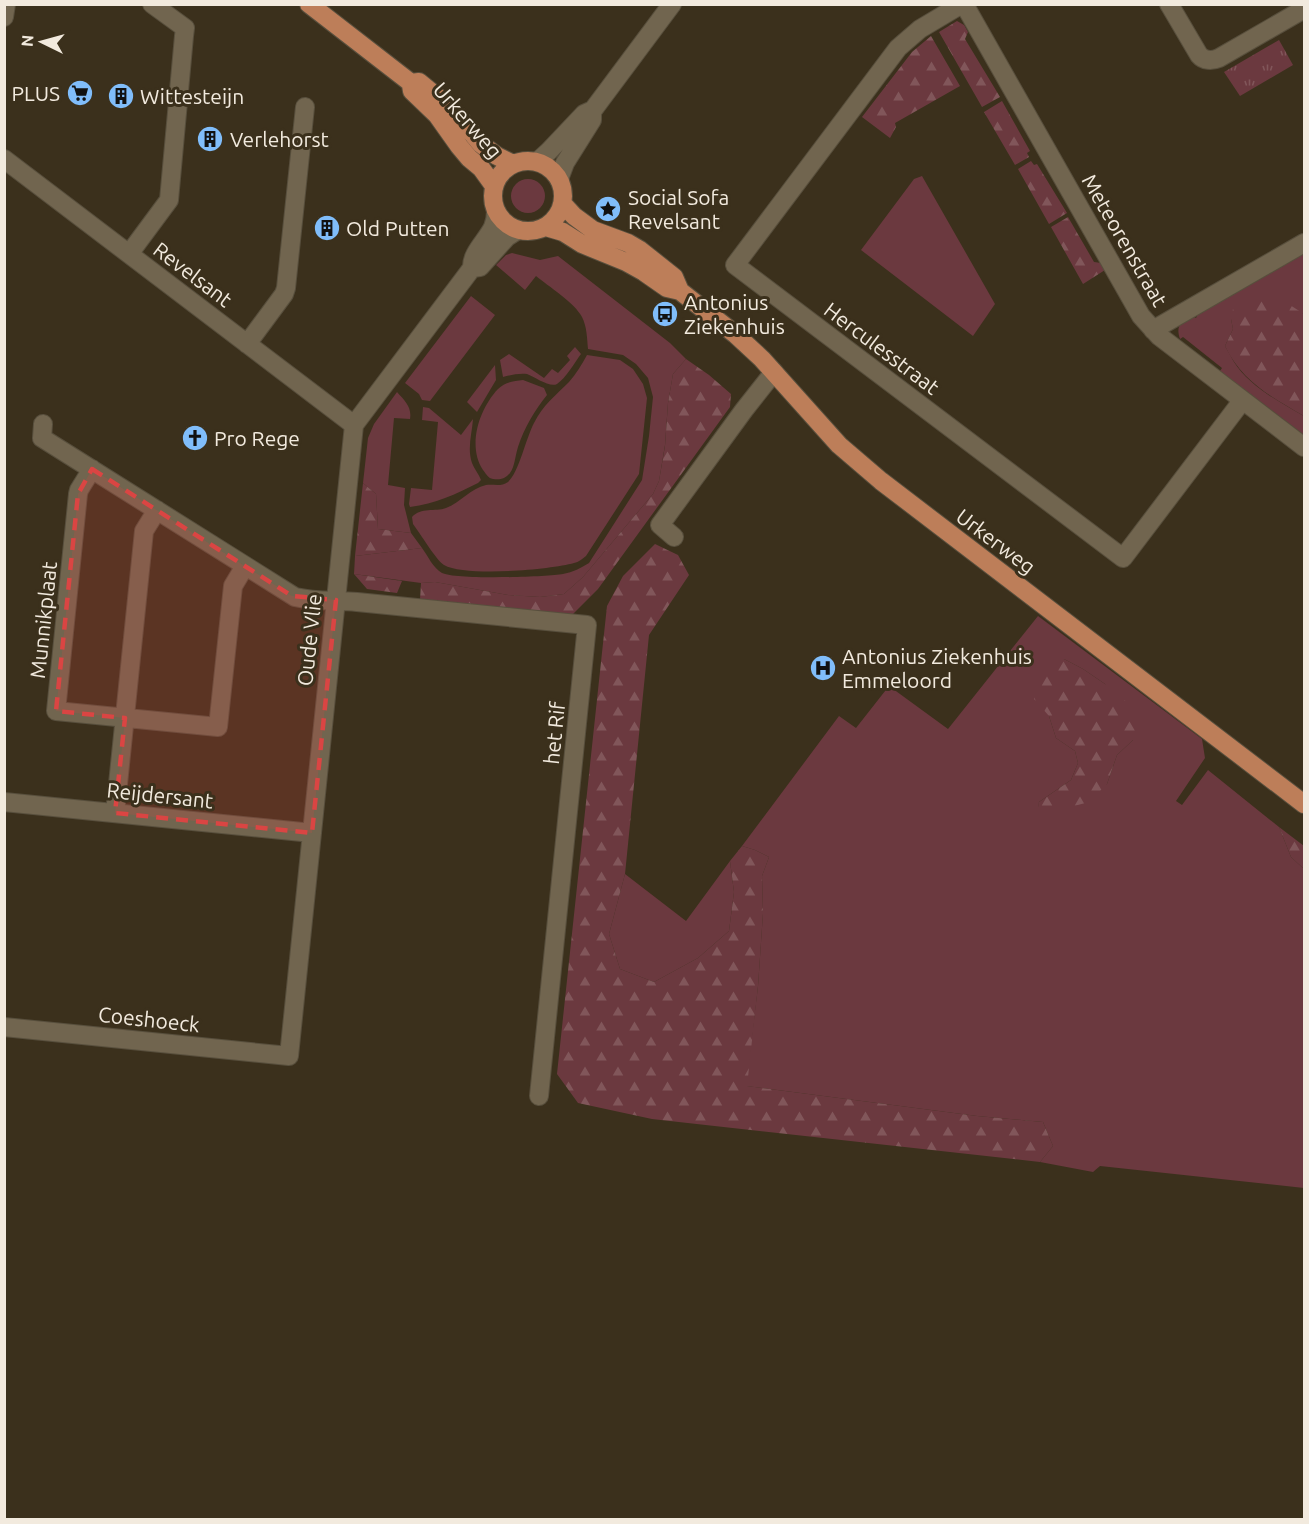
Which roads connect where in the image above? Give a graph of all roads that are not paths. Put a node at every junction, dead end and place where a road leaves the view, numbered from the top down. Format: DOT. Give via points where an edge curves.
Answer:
graph roads {
  1 [pos="6,4"];
  2 [pos="152,4"];
  3 [pos="309,4"];
  4 [pos="672,4"];
  5 [pos="963,4"];
  6 [pos="1169,4"];
  7 [pos="1305,9"];
  8 [pos="4,17"];
  9 [pos="411,82"];
  10 [pos="304,107"];
  11 [pos="592,110"];
  12 [pos="4,159"];
  13 [pos="537,162"];
  14 [pos="513,164"];
  15 [pos="559,178"];
  16 [pos="494,186"];
  17 [pos="563,204"];
  18 [pos="496,212"];
  19 [pos="546,227"];
  20 [pos="518,230"];
  21 [pos="1305,243"];
  22 [pos="129,254"];
  23 [pos="472,268"];
  24 [pos="680,291"];
  25 [pos="1153,330"];
  26 [pos="247,344"];
  27 [pos="774,372"];
  28 [pos="1242,400"];
  29 [pos="43,424"];
  30 [pos="354,425"];
  31 [pos="1305,447"];
  32 [pos="92,469"];
  33 [pos="157,510"];
  34 [pos="674,537"];
  35 [pos="245,566"];
  36 [pos="336,600"];
  37 [pos="124,718"];
  38 [pos="4,802"];
  39 [pos="1305,804"];
  40 [pos="115,813"];
  41 [pos="312,833"];
  42 [pos="4,1027"];
  43 [pos="289,1056"];
  44 [pos="539,1096"];
  1 -- 8 [label="street"];
  2 -- 22 [label="street" via="185,28 169,200"];
  3 -- 9 [label="main road, Urkerweg"];
  4 -- 11 [label="street"];
  5 -- 25 [label="street, Meteorenstraat" via="1137,310"];
  5 -- 28 [label="street, Herculesstraat" via="920,29 898,48 735,265 1123,558"];
  6 -- 7 [label="street" via="1197,52 1212,60"];
  9 -- 14 [label="main road, Urkerweg" via="419,82 445,102 481,144"];
  9 -- 16 [label="main road, Urkerweg" via="412,91 438,115"];
  10 -- 26 [label="street" via="286,288"];
  11 -- 13 [label="street"];
  11 -- 15 [label="street" via="592,120"];
  12 -- 22 [label="street, Revelsant"];
  13 -- 14 [label="main road"];
  13 -- 15 [label="main road"];
  14 -- 16 [label="main road" via="501,173"];
  15 -- 17 [label="main road"];
  16 -- 18 [label="main road"];
  17 -- 19 [label="main road" via="557,218"];
  17 -- 24 [label="main road, Urkerweg" via="593,230 640,250 675,278"];
  18 -- 20 [label="main road"];
  18 -- 23 [label="street" via="495,222 472,261"];
  19 -- 20 [label="main road" via="532,232"];
  19 -- 24 [label="main road, Urkerweg"];
  20 -- 23 [label="street" via="480,267"];
  21 -- 25 [label="street"];
  22 -- 26 [label="street, Revelsant"];
  23 -- 30 [label="street"];
  24 -- 27 [label="main road, Urkerweg" via="735,334"];
  25 -- 28 [label="street, Meteorenstraat"];
  26 -- 30 [label="street, Revelsant"];
  27 -- 34 [label="street" via="660,525"];
  27 -- 39 [label="main road, Urkerweg" via="839,445 881,481"];
  28 -- 31 [label="street, Meteorenstraat"];
  29 -- 32 [label="street" via="42,438"];
  30 -- 36 [label="street, Oude Vlie"];
  32 -- 33 [label="street"];
  32 -- 37 [label="street, Munnikplaat" via="78,494 56,711"];
  33 -- 35 [label="street"];
  33 -- 37 [label="street" via="144,531"];
  35 -- 36 [label="street" via="295,597"];
  35 -- 37 [label="street, Munnikplaat" via="233,586 218,727"];
  36 -- 41 [label="street, Oude Vlie"];
  36 -- 44 [label="street, het Rif" via="587,625"];
  37 -- 40 [label="street"];
  38 -- 40 [label="street, Reijdersant"];
  40 -- 41 [label="street, Reijdersant"];
  41 -- 43 [label="street, Oude Vlie"];
  42 -- 43 [label="street, Coeshoeck"];
}
